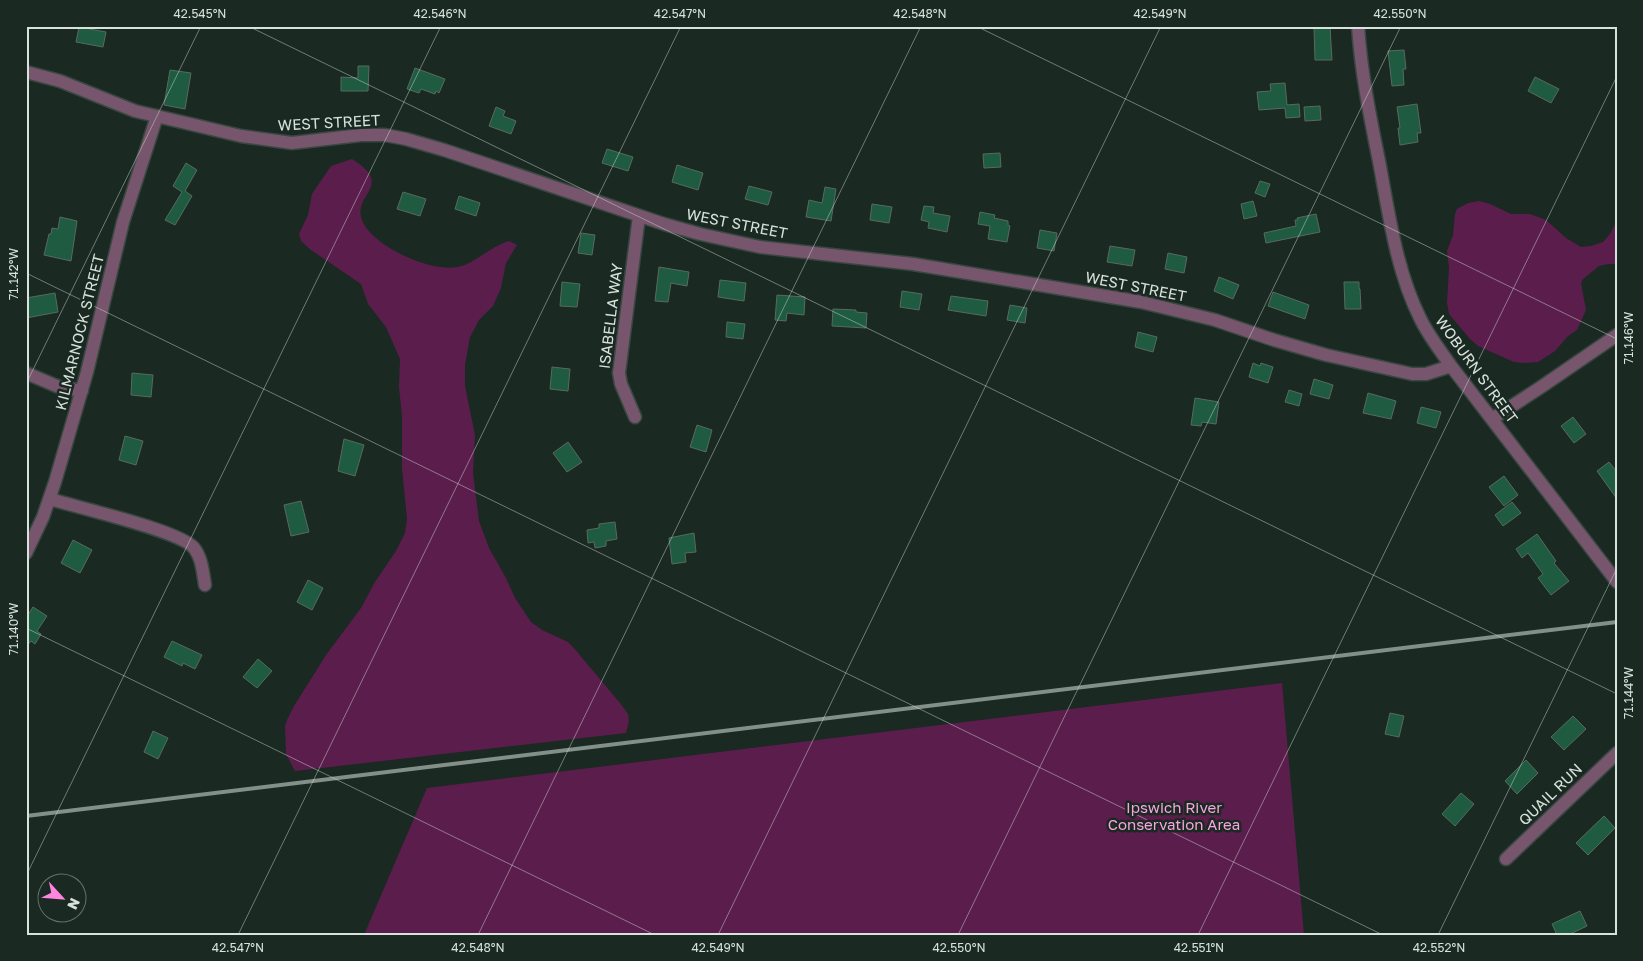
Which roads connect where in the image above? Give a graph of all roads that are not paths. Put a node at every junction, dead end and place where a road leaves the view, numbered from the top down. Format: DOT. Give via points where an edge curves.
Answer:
graph roads {
  1 [pos="1358,26"];
  2 [pos="26,72"];
  3 [pos="157,116"];
  4 [pos="639,216"];
  5 [pos="1617,335"];
  6 [pos="1451,366"];
  7 [pos="26,373"];
  8 [pos="82,391"];
  9 [pos="635,417"];
  10 [pos="1492,419"];
  11 [pos="50,499"];
  12 [pos="26,554"];
  13 [pos="1617,582"];
  14 [pos="205,585"];
  15 [pos="1617,753"];
  16 [pos="1506,859"];
  1 -- 6 [label="street, WOBURN STREET" via="1367,96 1398,259 1419,317"];
  2 -- 3 [label="street, WEST STREET"];
  3 -- 4 [label="street, WEST STREET" via="282,143 372,135 406,139"];
  3 -- 8 [label="street, KILMARNOCK STREET" via="123,222"];
  4 -- 6 [label="street, WEST STREET" via="760,247 914,264 1178,310 1326,355 1412,374 1426,374"];
  4 -- 9 [label="street, ISABELLA WAY" via="619,373"];
  5 -- 10 [label="street"];
  6 -- 10 [label="street, WOBURN STREET"];
  7 -- 8 [label="street" via="59,387"];
  8 -- 11 [label="street, KILMARNOCK STREET"];
  10 -- 13 [label="street, WOBURN STREET"];
  11 -- 12 [label="street, KILMARNOCK STREET"];
  11 -- 14 [label="street" via="183,539 193,547 201,561"];
  15 -- 16 [label="street, QUAIL RUN"];
}
